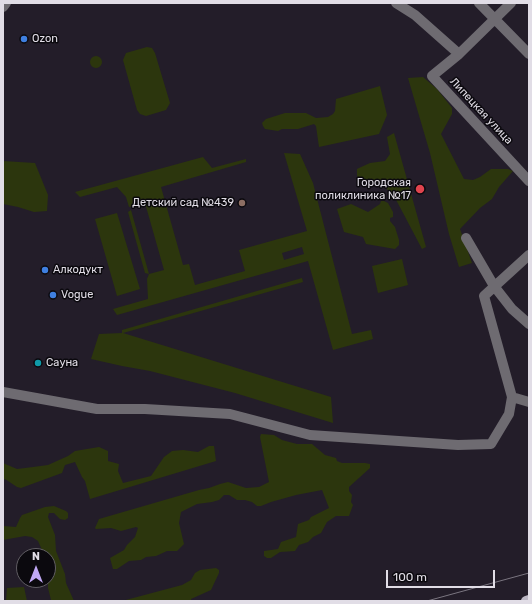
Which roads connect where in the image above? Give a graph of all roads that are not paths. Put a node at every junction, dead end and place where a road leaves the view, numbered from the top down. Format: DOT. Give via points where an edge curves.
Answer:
graph roads {
  1 [pos="6,3"];
  2 [pos="396,3"];
  3 [pos="479,3"];
  4 [pos="511,3"];
  5 [pos="3,7"];
  6 [pos="494,18"];
  7 [pos="459,54"];
  8 [pos="529,54"];
  9 [pos="529,181"];
  10 [pos="466,238"];
  11 [pos="529,255"];
  12 [pos="494,286"];
  13 [pos="529,324"];
  14 [pos="3,392"];
  15 [pos="512,398"];
  16 [pos="529,402"];
  17 [pos="529,600"];
  18 [pos="526,601"];
  1 -- 5 [label="street"];
  2 -- 7 [label="street"];
  3 -- 6 [label="street"];
  4 -- 6 [label="street"];
  6 -- 7 [label="street"];
  6 -- 8 [label="street"];
  7 -- 9 [label="street, Липецкая улица" via="432,76"];
  10 -- 12 [label="street"];
  11 -- 12 [label="street"];
  12 -- 13 [label="street" via="512,309"];
  12 -- 15 [label="street" via="484,296"];
  14 -- 15 [label="street" via="97,409 230,414 310,435 458,445 490,444 509,414"];
  15 -- 16 [label="street"];
  17 -- 18 [label="main road"];
}
